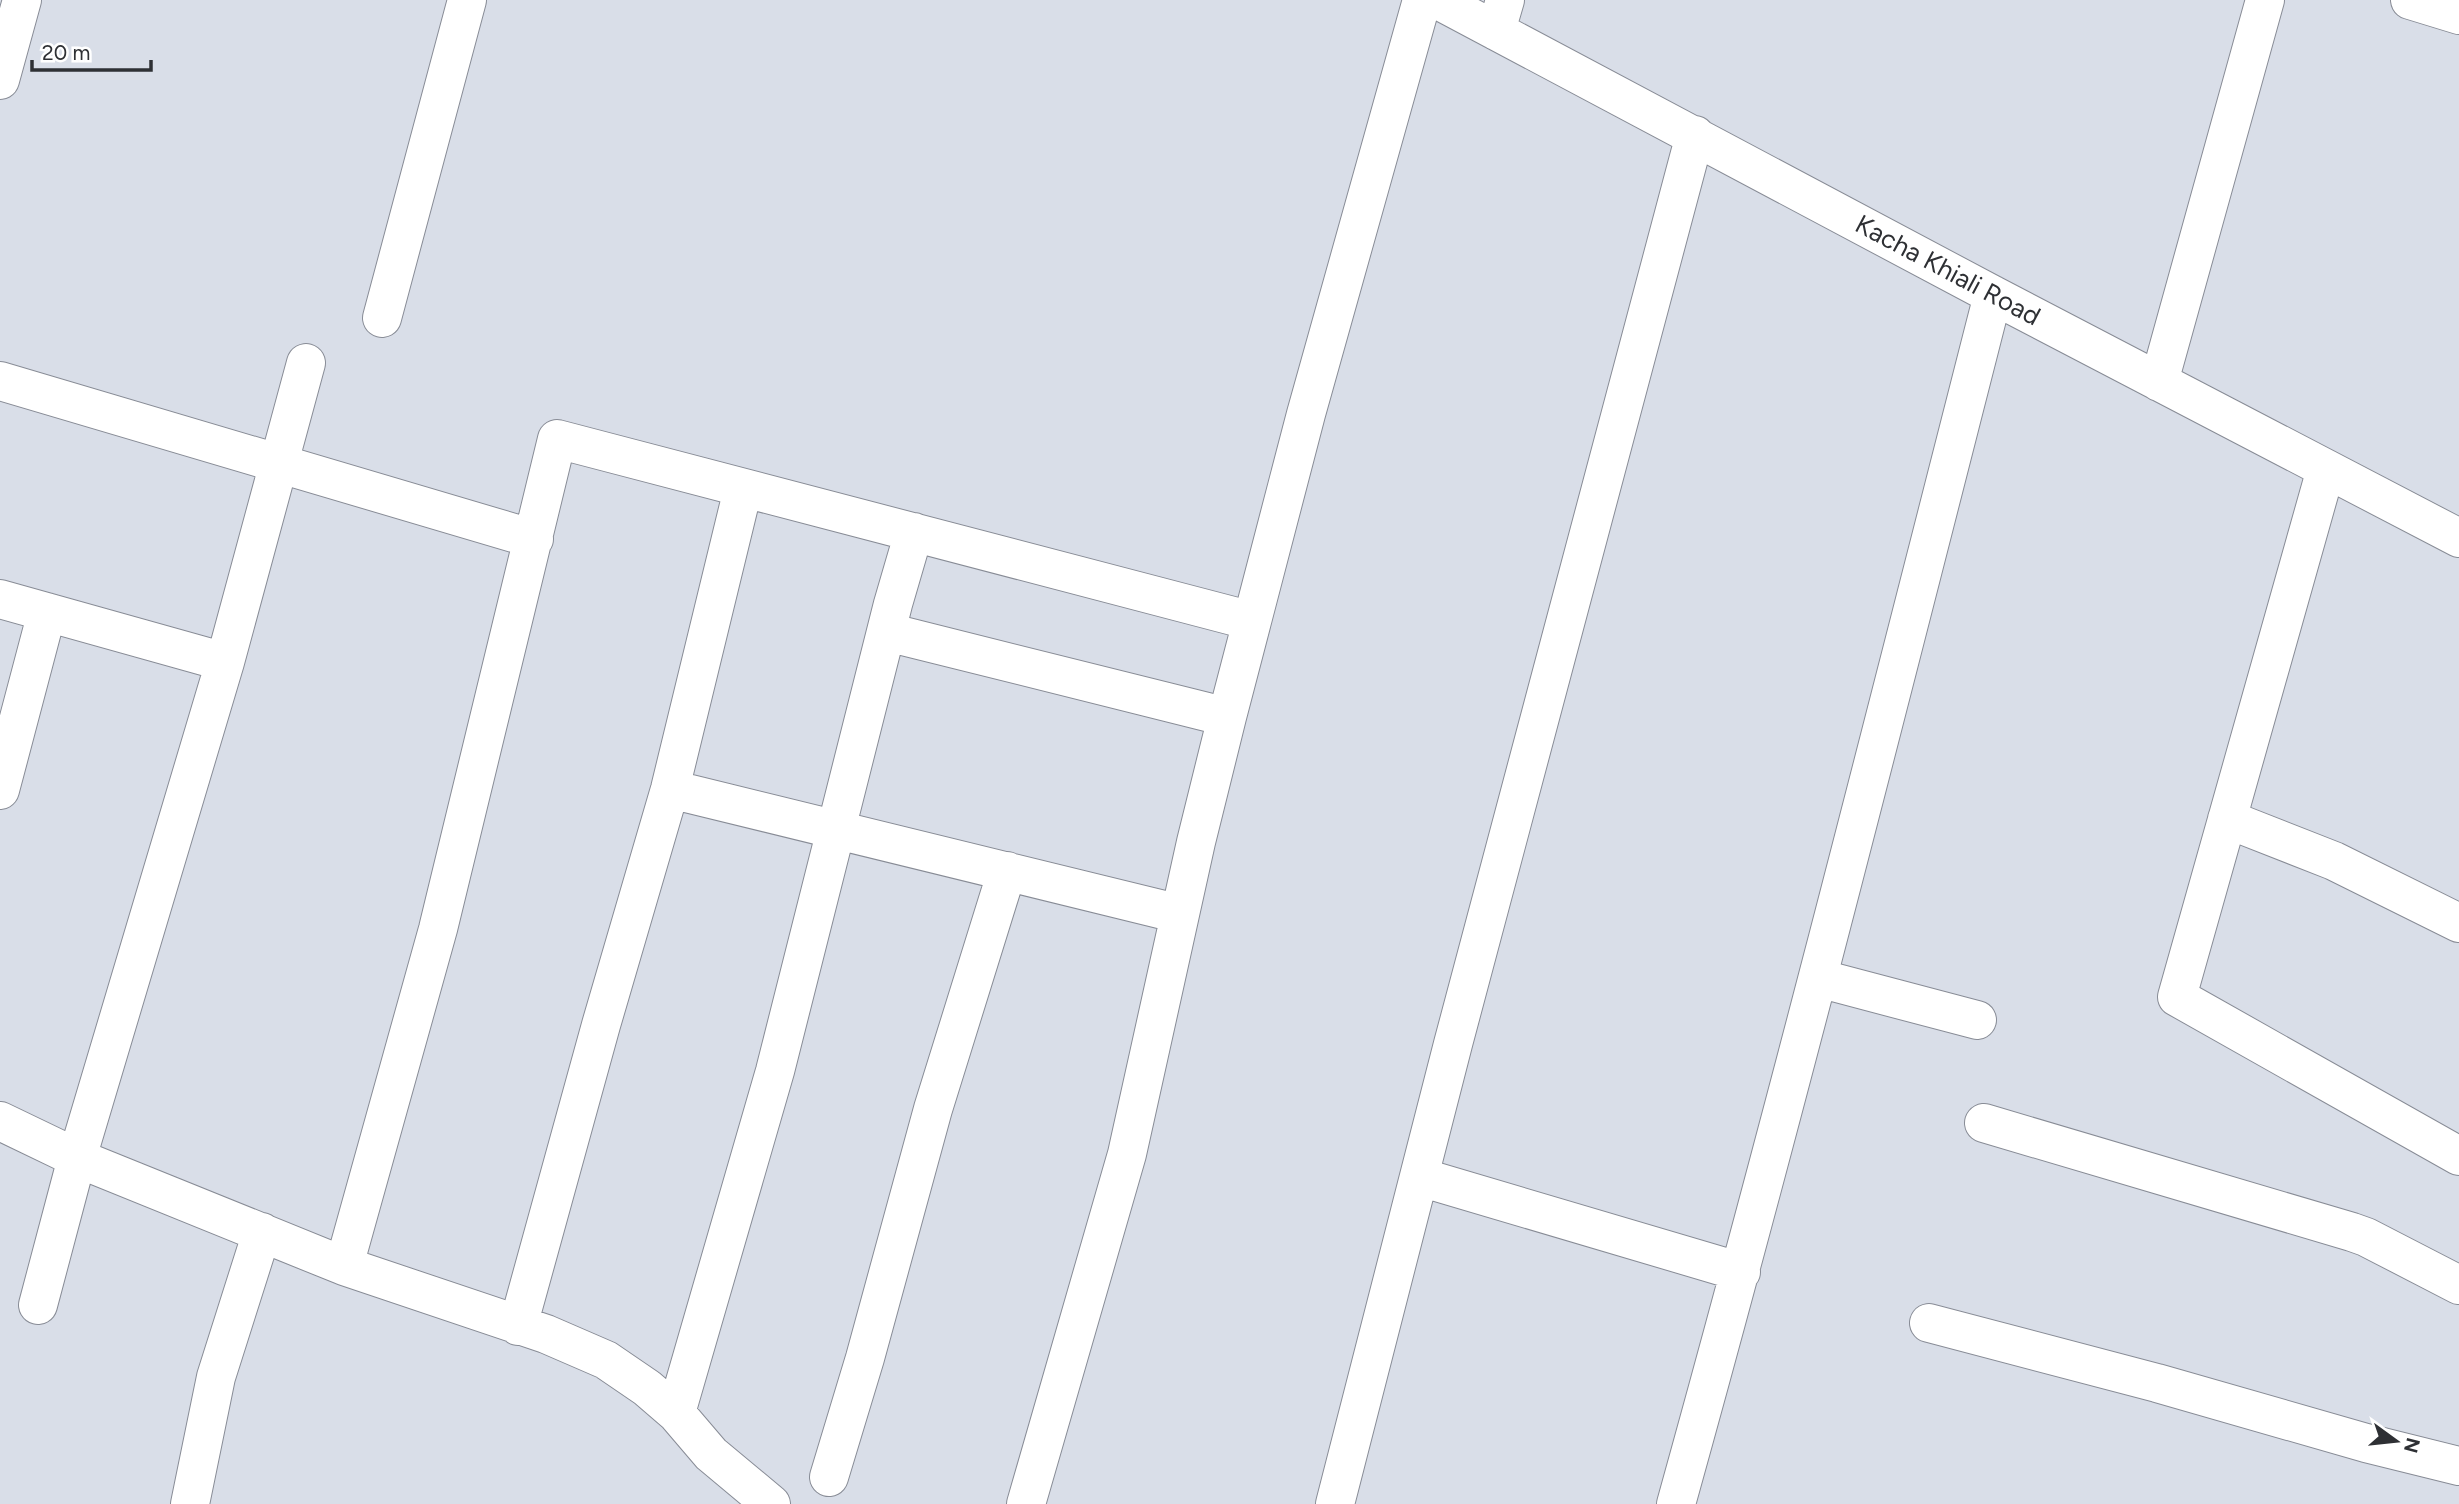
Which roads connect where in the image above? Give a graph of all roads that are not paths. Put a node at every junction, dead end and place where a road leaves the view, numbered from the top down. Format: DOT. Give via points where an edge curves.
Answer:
graph roads {
  1 [pos="22,0"];
  2 [pos="467,0"];
  3 [pos="1422,0"];
  4 [pos="1438,0"];
  5 [pos="2265,0"];
  6 [pos="2410,0"];
  7 [pos="1501,15"];
  8 [pos="2459,15"];
  9 [pos="0,80"];
  10 [pos="1695,135"];
  11 [pos="1993,295"];
  12 [pos="382,318"];
  13 [pos="306,363"];
  14 [pos="0,381"];
  15 [pos="2159,382"];
  16 [pos="279,462"];
  17 [pos="2326,468"];
  18 [pos="743,489"];
  19 [pos="914,532"];
  20 [pos="2459,538"];
  21 [pos="534,539"];
  22 [pos="0,598"];
  23 [pos="47,612"];
  24 [pos="1252,621"];
  25 [pos="887,632"];
  26 [pos="225,662"];
  27 [pos="1227,717"];
  28 [pos="670,789"];
  29 [pos="0,790"];
  30 [pos="2227,819"];
  31 [pos="836,828"];
  32 [pos="1007,872"];
  33 [pos="1180,914"];
  34 [pos="2459,923"];
  35 [pos="1818,978"];
  36 [pos="1977,1020"];
  37 [pos="0,1121"];
  38 [pos="1984,1123"];
  39 [pos="2459,1156"];
  40 [pos="78,1158"];
  41 [pos="1420,1177"];
  42 [pos="262,1232"];
  43 [pos="344,1266"];
  44 [pos="1741,1272"];
  45 [pos="2459,1284"];
  46 [pos="38,1306"];
  47 [pos="1929,1323"];
  48 [pos="518,1326"];
  49 [pos="676,1413"];
  50 [pos="2459,1466"];
  51 [pos="829,1477"];
  52 [pos="190,1504"];
  53 [pos="771,1504"];
  54 [pos="1026,1504"];
  55 [pos="1335,1504"];
  56 [pos="1676,1504"];
  1 -- 9 [label="street"];
  2 -- 12 [label="street"];
  3 -- 24 [label="street"];
  4 -- 7 [label="street, Kacha Khiali Road"];
  5 -- 15 [label="street"];
  6 -- 8 [label="street"];
  7 -- 10 [label="street, Kacha Khiali Road"];
  10 -- 11 [label="street, Kacha Khiali Road"];
  10 -- 41 [label="street"];
  11 -- 15 [label="street, Kacha Khiali Road"];
  11 -- 35 [label="street"];
  13 -- 16 [label="street"];
  14 -- 16 [label="street"];
  15 -- 17 [label="street, Kacha Khiali Road"];
  16 -- 21 [label="street"];
  16 -- 26 [label="street"];
  17 -- 20 [label="street, Kacha Khiali Road"];
  17 -- 30 [label="street"];
  18 -- 19 [label="street"];
  18 -- 21 [label="street" via="557,439"];
  18 -- 28 [label="street"];
  19 -- 24 [label="street"];
  19 -- 25 [label="street"];
  21 -- 43 [label="street" via="438,929"];
  22 -- 23 [label="street"];
  23 -- 26 [label="street"];
  23 -- 29 [label="street"];
  24 -- 27 [label="street"];
  25 -- 27 [label="street"];
  25 -- 31 [label="street"];
  26 -- 40 [label="street"];
  27 -- 33 [label="street"];
  28 -- 31 [label="street"];
  28 -- 48 [label="street"];
  30 -- 34 [label="street" via="2334,861"];
  30 -- 39 [label="street" via="2177,998"];
  31 -- 32 [label="street"];
  31 -- 49 [label="street" via="775,1071"];
  32 -- 33 [label="street"];
  32 -- 51 [label="street" via="933,1109"];
  33 -- 54 [label="street" via="1127,1154"];
  35 -- 36 [label="street"];
  35 -- 44 [label="street"];
  37 -- 40 [label="street"];
  38 -- 45 [label="street" via="2367,1237"];
  40 -- 42 [label="street"];
  40 -- 46 [label="street"];
  41 -- 44 [label="street"];
  41 -- 55 [label="street"];
  42 -- 43 [label="street"];
  42 -- 52 [label="street" via="216,1377"];
  43 -- 48 [label="street"];
  44 -- 56 [label="street"];
  47 -- 50 [label="street"];
  48 -- 49 [label="street" via="606,1360"];
  49 -- 53 [label="street" via="711,1454"];
}
